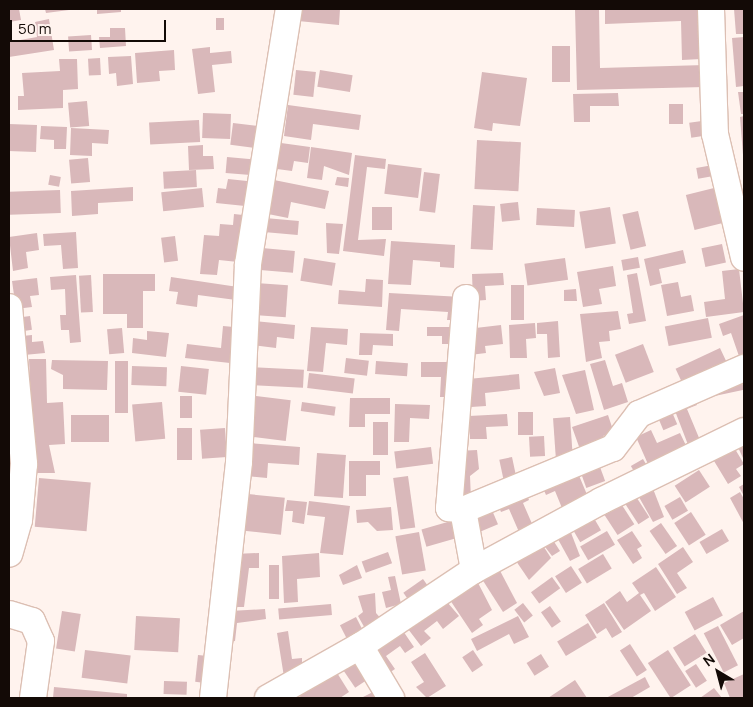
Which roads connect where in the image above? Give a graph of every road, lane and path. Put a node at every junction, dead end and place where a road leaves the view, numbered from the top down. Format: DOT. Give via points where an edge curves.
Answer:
graph roads {
  1 [pos="289,9"];
  2 [pos="711,9"];
  3 [pos="744,258"];
  4 [pos="466,298"];
  5 [pos="9,307"];
  6 [pos="744,368"];
  7 [pos="744,431"];
  8 [pos="462,510"];
  9 [pos="9,554"];
  10 [pos="474,570"];
  11 [pos="9,614"];
  12 [pos="360,646"];
  13 [pos="33,698"];
  14 [pos="213,698"];
  15 [pos="268,698"];
  16 [pos="391,698"];
  1 -- 14 [label="street" via="248,264 239,462"];
  2 -- 3 [label="street" via="715,134"];
  4 -- 8 [label="street" via="449,508"];
  5 -- 9 [label="street" via="24,464 19,520"];
  6 -- 8 [label="street" via="639,414 613,448"];
  7 -- 10 [label="street" via="601,501"];
  8 -- 10 [label="street"];
  10 -- 12 [label="street"];
  11 -- 13 [label="street" via="32,620 41,641"];
  12 -- 15 [label="street"];
  12 -- 16 [label="street"];
}
